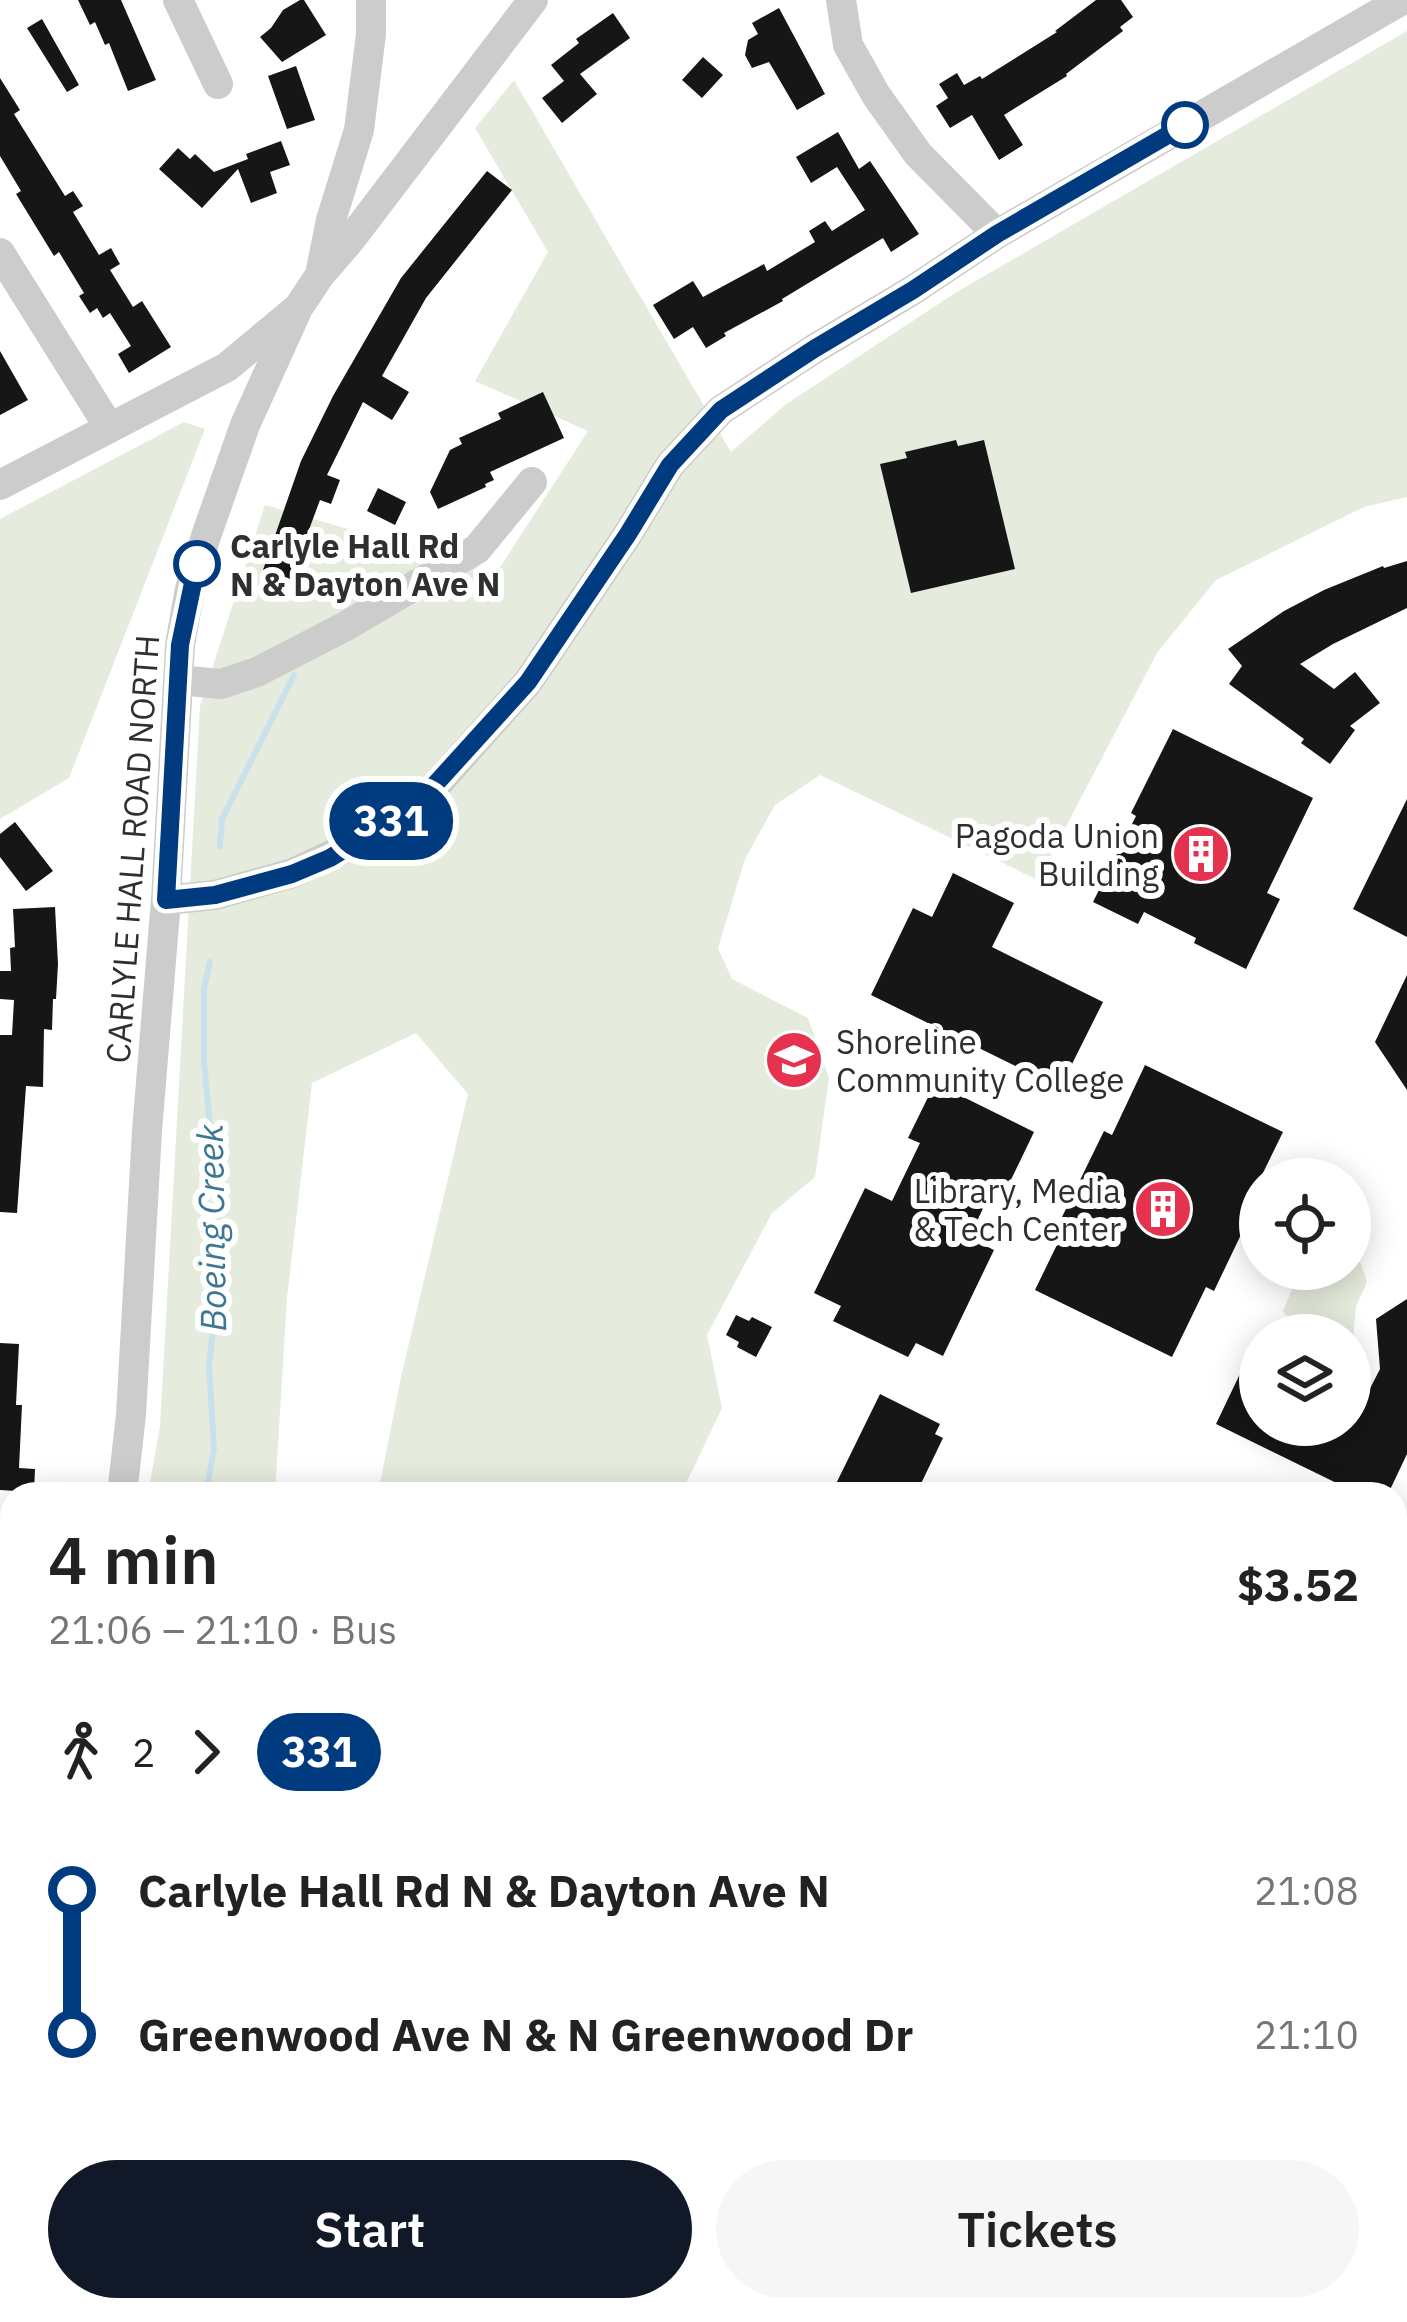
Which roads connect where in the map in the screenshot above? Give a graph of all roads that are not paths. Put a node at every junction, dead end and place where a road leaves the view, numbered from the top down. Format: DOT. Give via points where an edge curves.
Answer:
graph roads {
  1 [pos="178,0"];
  2 [pos="371,0"];
  3 [pos="533,0"];
  4 [pos="841,0"];
  5 [pos="1402,0"];
  6 [pos="218,84"];
  7 [pos="352,155"];
  8 [pos="403,171"];
  9 [pos="997,234"];
  10 [pos="0,253"];
  11 [pos="320,275"];
  12 [pos="298,308"];
  13 [pos="217,372"];
  14 [pos="252,409"];
  15 [pos="110,427"];
  16 [pos="532,482"];
  17 [pos="0,484"];
  18 [pos="178,680"];
  19 [pos="166,900"];
  20 [pos="123,1482"];
  1 -- 6 [label="street"];
  2 -- 7 [label="street"];
  3 -- 8 [label="street"];
  4 -- 9 [label="street" via="848,45 876,95 918,154"];
  5 -- 9 [label="street"];
  7 -- 8 [label="street" via="370,173"];
  7 -- 11 [label="street"];
  8 -- 11 [label="street"];
  9 -- 19 [label="street" via="721,410 670,465 528,682 399,816 292,874"];
  10 -- 15 [label="street"];
  11 -- 12 [label="street"];
  12 -- 13 [label="street"];
  12 -- 14 [label="street, CARLYLE HALL ROAD NORTH"];
  13 -- 14 [label="street" via="241,384"];
  13 -- 15 [label="street"];
  14 -- 18 [label="street, CARLYLE HALL ROAD NORTH" via="190,590"];
  15 -- 17 [label="street"];
  16 -- 18 [label="street" via="477,549 346,626 221,684"];
  18 -- 19 [label="street, CARLYLE HALL ROAD NORTH"];
  19 -- 20 [label="street, CARLYLE HALL ROAD NORTH"];
}
